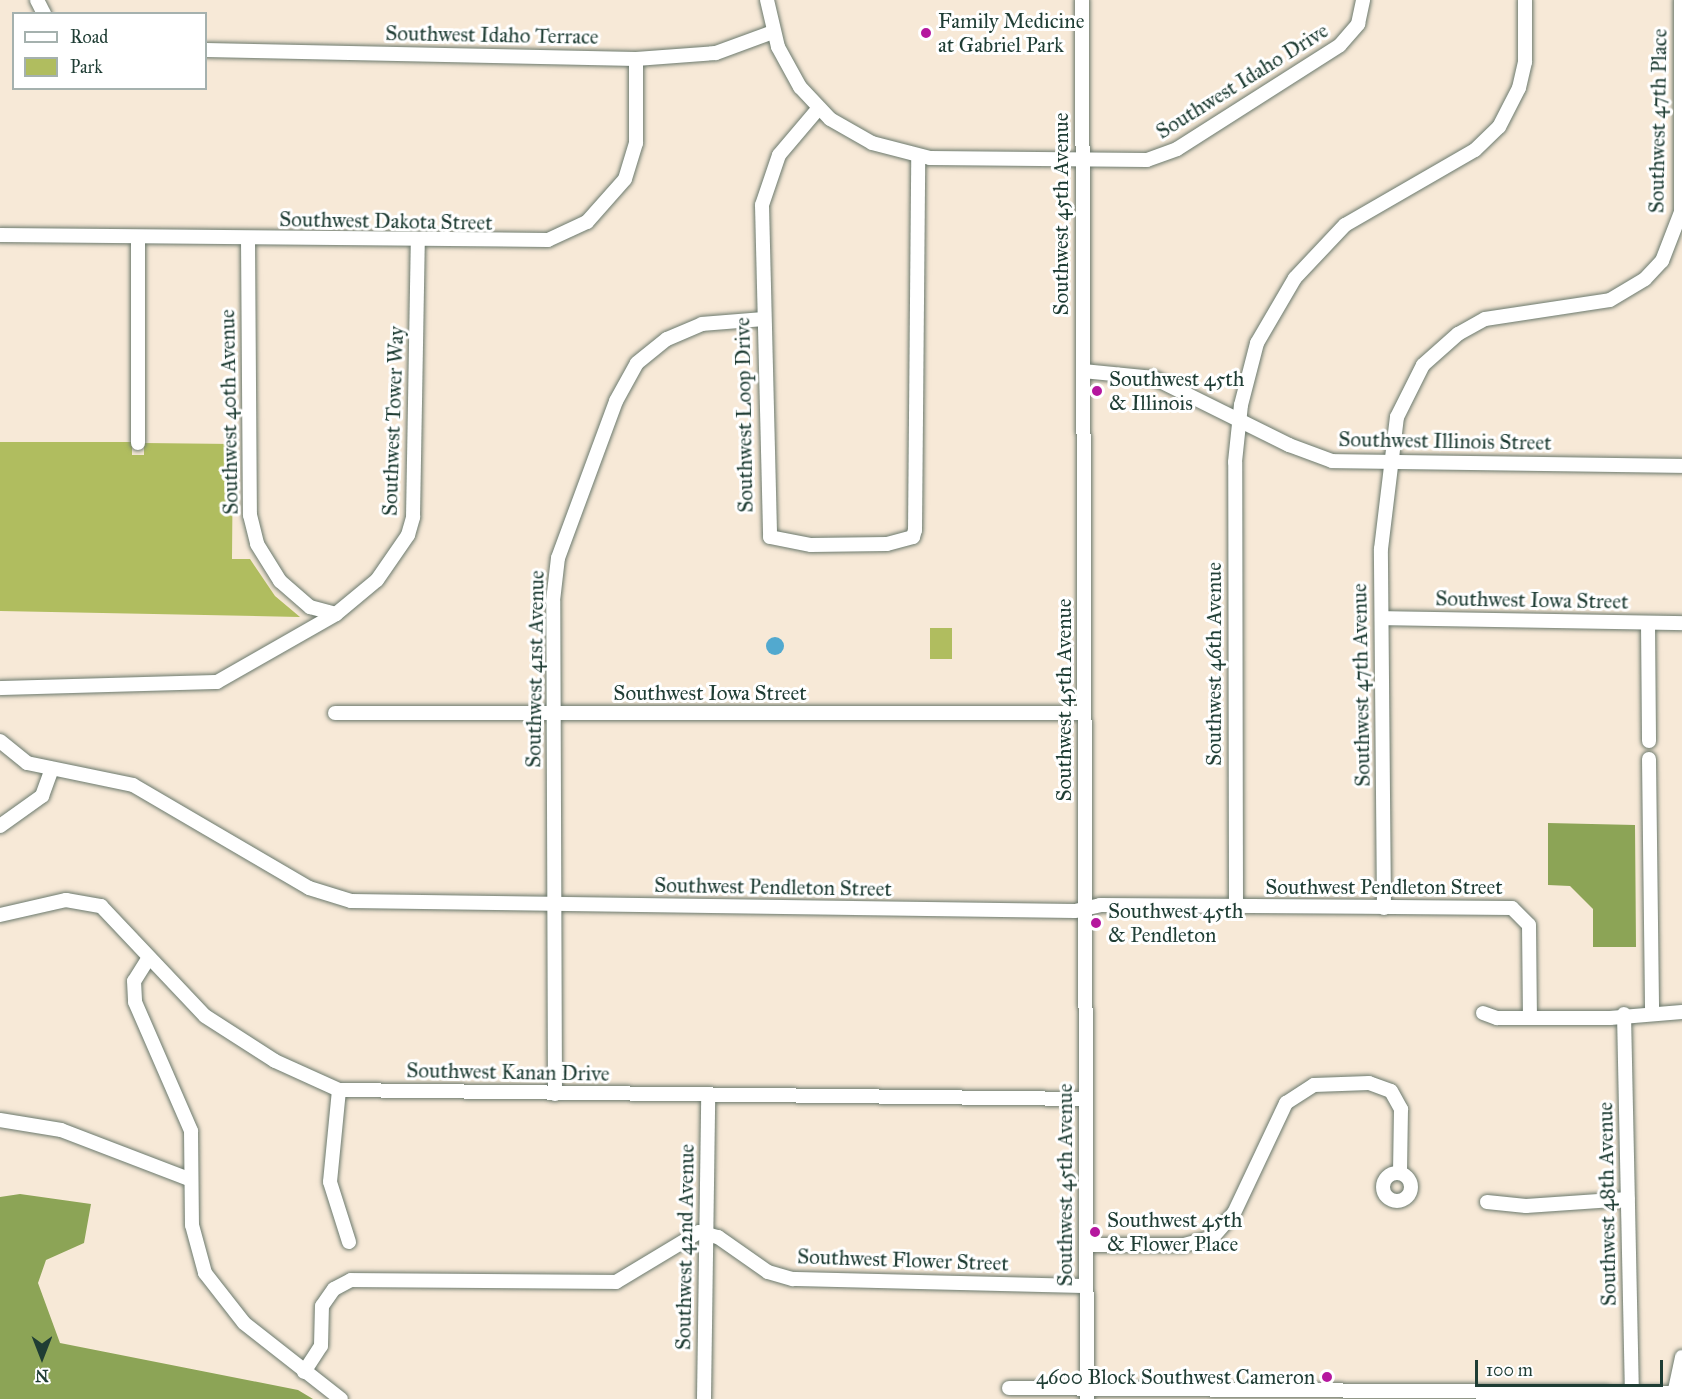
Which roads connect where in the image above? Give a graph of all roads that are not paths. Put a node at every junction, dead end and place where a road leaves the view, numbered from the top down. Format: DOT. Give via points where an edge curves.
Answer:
graph roads {
  1 [pos="767,0"];
  2 [pos="1082,0"];
  3 [pos="1364,0"];
  4 [pos="1525,0"];
  5 [pos="1681,0"];
  6 [pos="773,32"];
  7 [pos="207,50"];
  8 [pos="636,59"];
  9 [pos="818,109"];
  10 [pos="918,157"];
  11 [pos="1082,159"];
  12 [pos="0,236"];
  13 [pos="138,237"];
  14 [pos="248,239"];
  15 [pos="418,243"];
  16 [pos="763,319"];
  17 [pos="1083,371"];
  18 [pos="1239,421"];
  19 [pos="138,443"];
  20 [pos="1389,463"];
  21 [pos="1682,466"];
  22 [pos="336,614"];
  23 [pos="1382,618"];
  24 [pos="1648,623"];
  25 [pos="1682,623"];
  26 [pos="0,688"];
  27 [pos="335,713"];
  28 [pos="1084,713"];
  29 [pos="554,715"];
  30 [pos="0,741"];
  31 [pos="1649,741"];
  32 [pos="1649,759"];
  33 [pos="52,769"];
  34 [pos="0,826"];
  35 [pos="556,905"];
  36 [pos="1236,907"];
  37 [pos="1087,908"];
  38 [pos="1384,908"];
  39 [pos="0,915"];
  40 [pos="148,959"];
  41 [pos="1652,1012"];
  42 [pos="1682,1012"];
  43 [pos="1483,1013"];
  44 [pos="1624,1014"];
  45 [pos="1530,1018"];
  46 [pos="339,1090"];
  47 [pos="555,1094"];
  48 [pos="708,1096"];
  49 [pos="1086,1099"];
  50 [pos="0,1120"];
  51 [pos="1400,1173"];
  52 [pos="191,1180"];
  53 [pos="1628,1199"];
  54 [pos="1487,1202"];
  55 [pos="706,1233"];
  56 [pos="349,1242"];
  57 [pos="1086,1245"];
  58 [pos="1086,1286"];
  59 [pos="1682,1357"];
  60 [pos="304,1372"];
  61 [pos="1009,1388"];
  62 [pos="1087,1393"];
  63 [pos="1632,1393"];
  64 [pos="1509,1395"];
  65 [pos="1677,1395"];
  66 [pos="341,1399"];
  67 [pos="689,1399"];
  68 [pos="696,1399"];
  69 [pos="704,1399"];
  1 -- 6 [label="street, Southwest Idaho Drive"];
  2 -- 11 [label="street, Southwest 45th Avenue"];
  3 -- 11 [label="street, Southwest Idaho Drive" via="1358,24 1340,45 1177,149 1147,160"];
  4 -- 18 [label="street, Southwest 46th Avenue" via="1525,62 1519,88 1499,127 1475,150 1371,207 1326,243 1295,278 1257,343"];
  5 -- 20 [label="street, Southwest 47th Place" via="1681,212 1662,261 1645,279 1610,300 1485,319 1458,334 1423,365 1407,390"];
  6 -- 8 [label="street, Southwest Idaho Terrace" via="716,53"];
  6 -- 9 [label="street, Southwest Idaho Drive" via="792,74"];
  7 -- 8 [label="street, Southwest Idaho Terrace"];
  8 -- 15 [label="street, Southwest Dakota Street" via="633,154 625,179 599,212 574,230 535,243"];
  9 -- 10 [label="street, Southwest Idaho Drive" via="857,136"];
  9 -- 16 [label="street, Southwest Loop Drive" via="784,146 766,188"];
  10 -- 11 [label="street, Southwest Idaho Drive"];
  10 -- 16 [label="street, Southwest Loop Drive" via="918,510 913,537 887,544 811,545 770,537"];
  11 -- 17 [label="street, Southwest 45th Avenue"];
  12 -- 13 [label="street, Southwest Dakota Street"];
  13 -- 14 [label="street, Southwest Dakota Street"];
  13 -- 19 [label="street"];
  14 -- 15 [label="street, Southwest Dakota Street"];
  14 -- 22 [label="street, Southwest 40th Avenue" via="247,494 255,534 269,568 286,588 310,607"];
  15 -- 22 [label="street, Southwest Tower Way" via="413,517 408,534 377,580"];
  16 -- 29 [label="street, Southwest 41st Avenue" via="713,321 683,331 645,355 625,381 555,571"];
  17 -- 18 [label="street, Southwest Illinois Street" via="1154,378"];
  17 -- 28 [label="street, Southwest 45th Avenue"];
  18 -- 20 [label="street, Southwest Illinois Street" via="1323,459"];
  18 -- 36 [label="street, Southwest 46th Avenue"];
  20 -- 21 [label="street, Southwest Illinois Street"];
  20 -- 23 [label="street, Southwest 47th Avenue" via="1381,549"];
  22 -- 26 [label="street, Southwest Tower Way" via="217,682"];
  23 -- 24 [label="street, Southwest Iowa Street"];
  23 -- 38 [label="street, Southwest 47th Avenue"];
  24 -- 25 [label="street, Southwest Iowa Street"];
  24 -- 31 [label="street"];
  27 -- 29 [label="street, Southwest Iowa Street"];
  28 -- 29 [label="street, Southwest Iowa Street"];
  28 -- 37 [label="street, Southwest 45th Avenue"];
  29 -- 35 [label="street, Southwest 41st Avenue"];
  30 -- 33 [label="street, Southwest Pendleton Street" via="27,763"];
  32 -- 41 [label="street"];
  33 -- 34 [label="street" via="42,796"];
  33 -- 35 [label="street, Southwest Pendleton Street" via="133,785 333,898"];
  35 -- 37 [label="street, Southwest Pendleton Street"];
  35 -- 47 [label="street, Southwest 41st Avenue"];
  36 -- 37 [label="street, Southwest Pendleton Street"];
  36 -- 38 [label="street, Southwest Pendleton Street"];
  37 -- 49 [label="street, Southwest 45th Avenue"];
  38 -- 45 [label="street, Southwest Pendleton Street" via="1512,908 1523,914 1529,925"];
  39 -- 40 [label="street, Southwest Kanan Drive" via="66,900 101,906 112,912"];
  40 -- 46 [label="street, Southwest Kanan Drive" via="205,1016 275,1061"];
  40 -- 52 [label="street" via="134,981 135,1002 191,1131"];
  41 -- 42 [label="street"];
  41 -- 44 [label="street"];
  43 -- 45 [label="street"];
  44 -- 45 [label="street"];
  44 -- 53 [label="street, Southwest 48th Avenue"];
  46 -- 47 [label="street, Southwest Kanan Drive"];
  46 -- 56 [label="street" via="330,1182"];
  47 -- 48 [label="street, Southwest Kanan Drive"];
  48 -- 49 [label="street, Southwest Kanan Drive"];
  48 -- 55 [label="street, Southwest 42nd Avenue"];
  49 -- 57 [label="street, Southwest 45th Avenue"];
  50 -- 52 [label="street" via="60,1131"];
  51 -- 57 [label="street" via="1401,1108 1391,1091 1379,1084 1314,1085 1286,1103 1234,1213 1213,1237 1184,1245"];
  52 -- 60 [label="street" via="197,1249 211,1284 234,1314"];
  53 -- 54 [label="street" via="1526,1206"];
  53 -- 63 [label="street, Southwest 48th Avenue"];
  55 -- 58 [label="street, Southwest Flower Street" via="768,1272 793,1279"];
  55 -- 60 [label="street" via="686,1236 616,1282 351,1280 334,1289 322,1306 321,1346"];
  55 -- 69 [label="street, Southwest 42nd Avenue"];
  57 -- 58 [label="street, Southwest 45th Avenue"];
  58 -- 62 [label="street, Southwest 45th Avenue"];
  59 -- 65 [label="street"];
  60 -- 66 [label="street"];
  61 -- 62 [label="street"];
  62 -- 64 [label="street"];
  63 -- 64 [label="street"];
  63 -- 65 [label="street"];
  67 -- 68 [label="street"];
}
